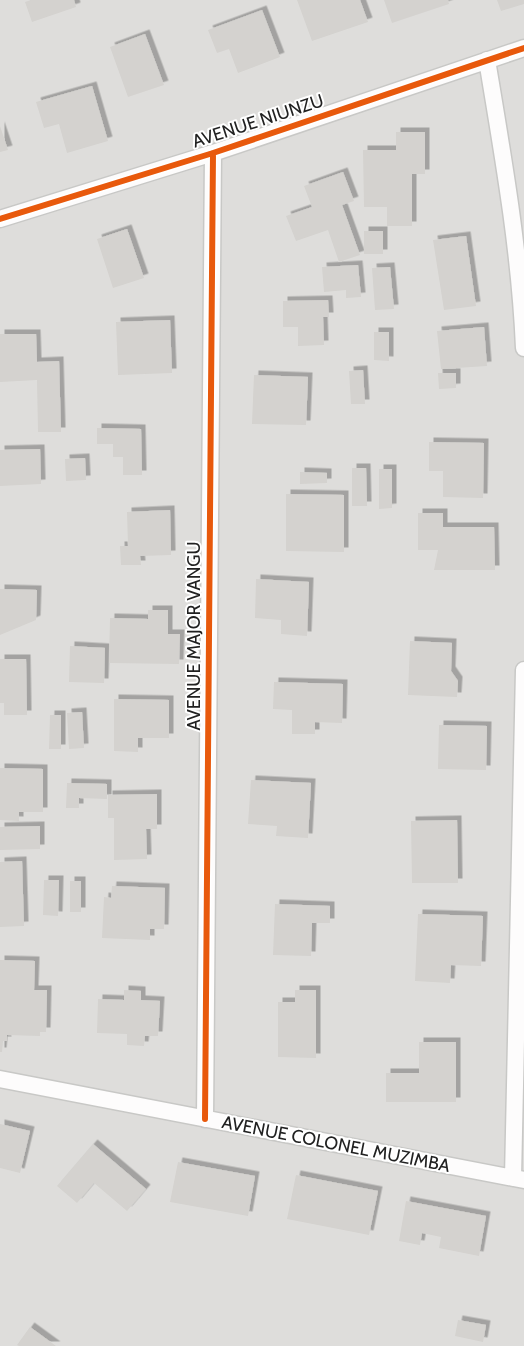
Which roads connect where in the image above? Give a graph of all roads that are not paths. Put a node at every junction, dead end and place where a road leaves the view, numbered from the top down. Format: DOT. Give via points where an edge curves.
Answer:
graph roads {
  1 [pos="524,48"];
  2 [pos="487,60"];
  3 [pos="213,153"];
  4 [pos="0,220"];
  5 [pos="524,348"];
  6 [pos="524,670"];
  7 [pos="0,1079"];
  8 [pos="205,1119"];
  9 [pos="519,1179"];
  1 -- 2 [label="street, AVENUE NIUNZU"];
  2 -- 3 [label="street, AVENUE NIUNZU"];
  2 -- 5 [label="street" via="508,184"];
  3 -- 4 [label="street, AVENUE NIUNZU"];
  3 -- 8 [label="street, AVENUE MAJOR VANGU"];
  6 -- 9 [label="street"];
  7 -- 8 [label="street, AVENUE COLONEL MUZIMBA"];
  8 -- 9 [label="street, AVENUE COLONEL MUZIMBA"];
}
